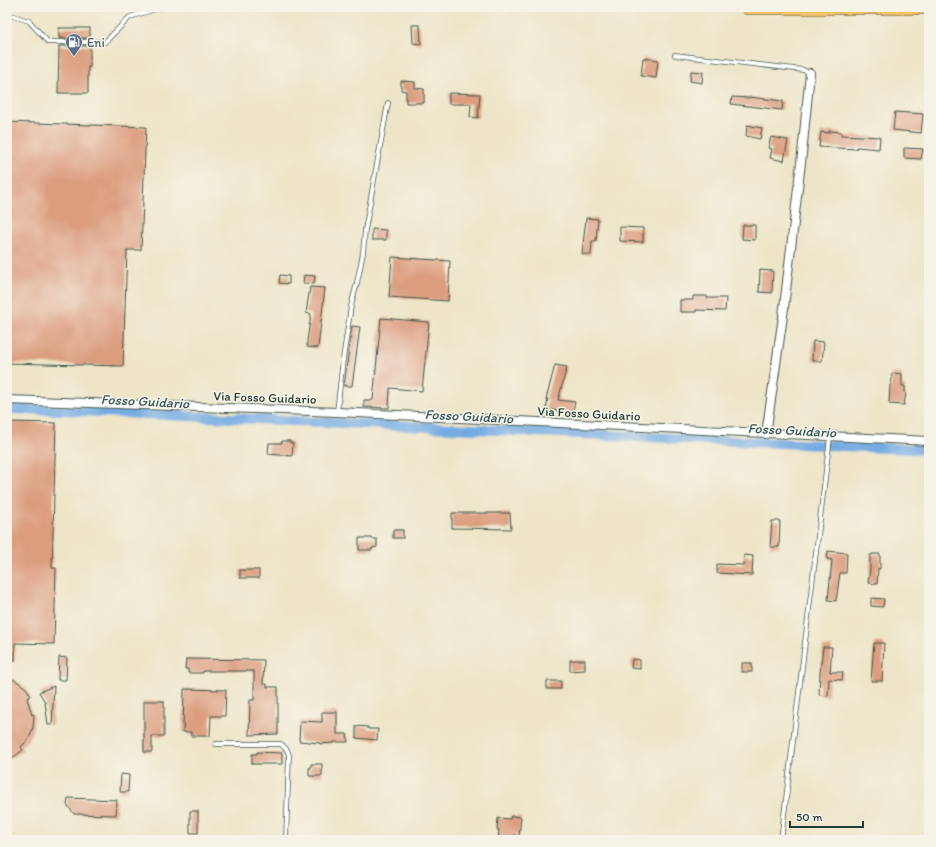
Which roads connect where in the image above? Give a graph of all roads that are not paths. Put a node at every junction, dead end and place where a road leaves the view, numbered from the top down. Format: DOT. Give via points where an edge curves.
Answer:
graph roads {
  1 [pos="162,7"];
  2 [pos="748,7"];
  3 [pos="929,8"];
  4 [pos="7,14"];
  5 [pos="675,55"];
  6 [pos="810,73"];
  7 [pos="388,103"];
  8 [pos="7,400"];
  9 [pos="337,412"];
  10 [pos="766,434"];
  11 [pos="830,438"];
  12 [pos="929,441"];
  13 [pos="216,744"];
  14 [pos="286,840"];
  15 [pos="780,840"];
  1 -- 4 [label="lane" via="130,17 105,42 48,42 29,21"];
  2 -- 3 [label="highway"];
  5 -- 6 [label="lane" via="803,70"];
  6 -- 10 [label="street" via="783,316"];
  7 -- 9 [label="lane" via="358,282 342,359"];
  8 -- 9 [label="street, Via Fosso Guidario"];
  9 -- 10 [label="street, Via Fosso Guidario"];
  10 -- 11 [label="street, Via Fosso Guidario"];
  11 -- 12 [label="street, Via Fosso Guidario"];
  11 -- 15 [label="lane"];
  13 -- 14 [label="lane" via="281,744 287,750 289,755"];
}
